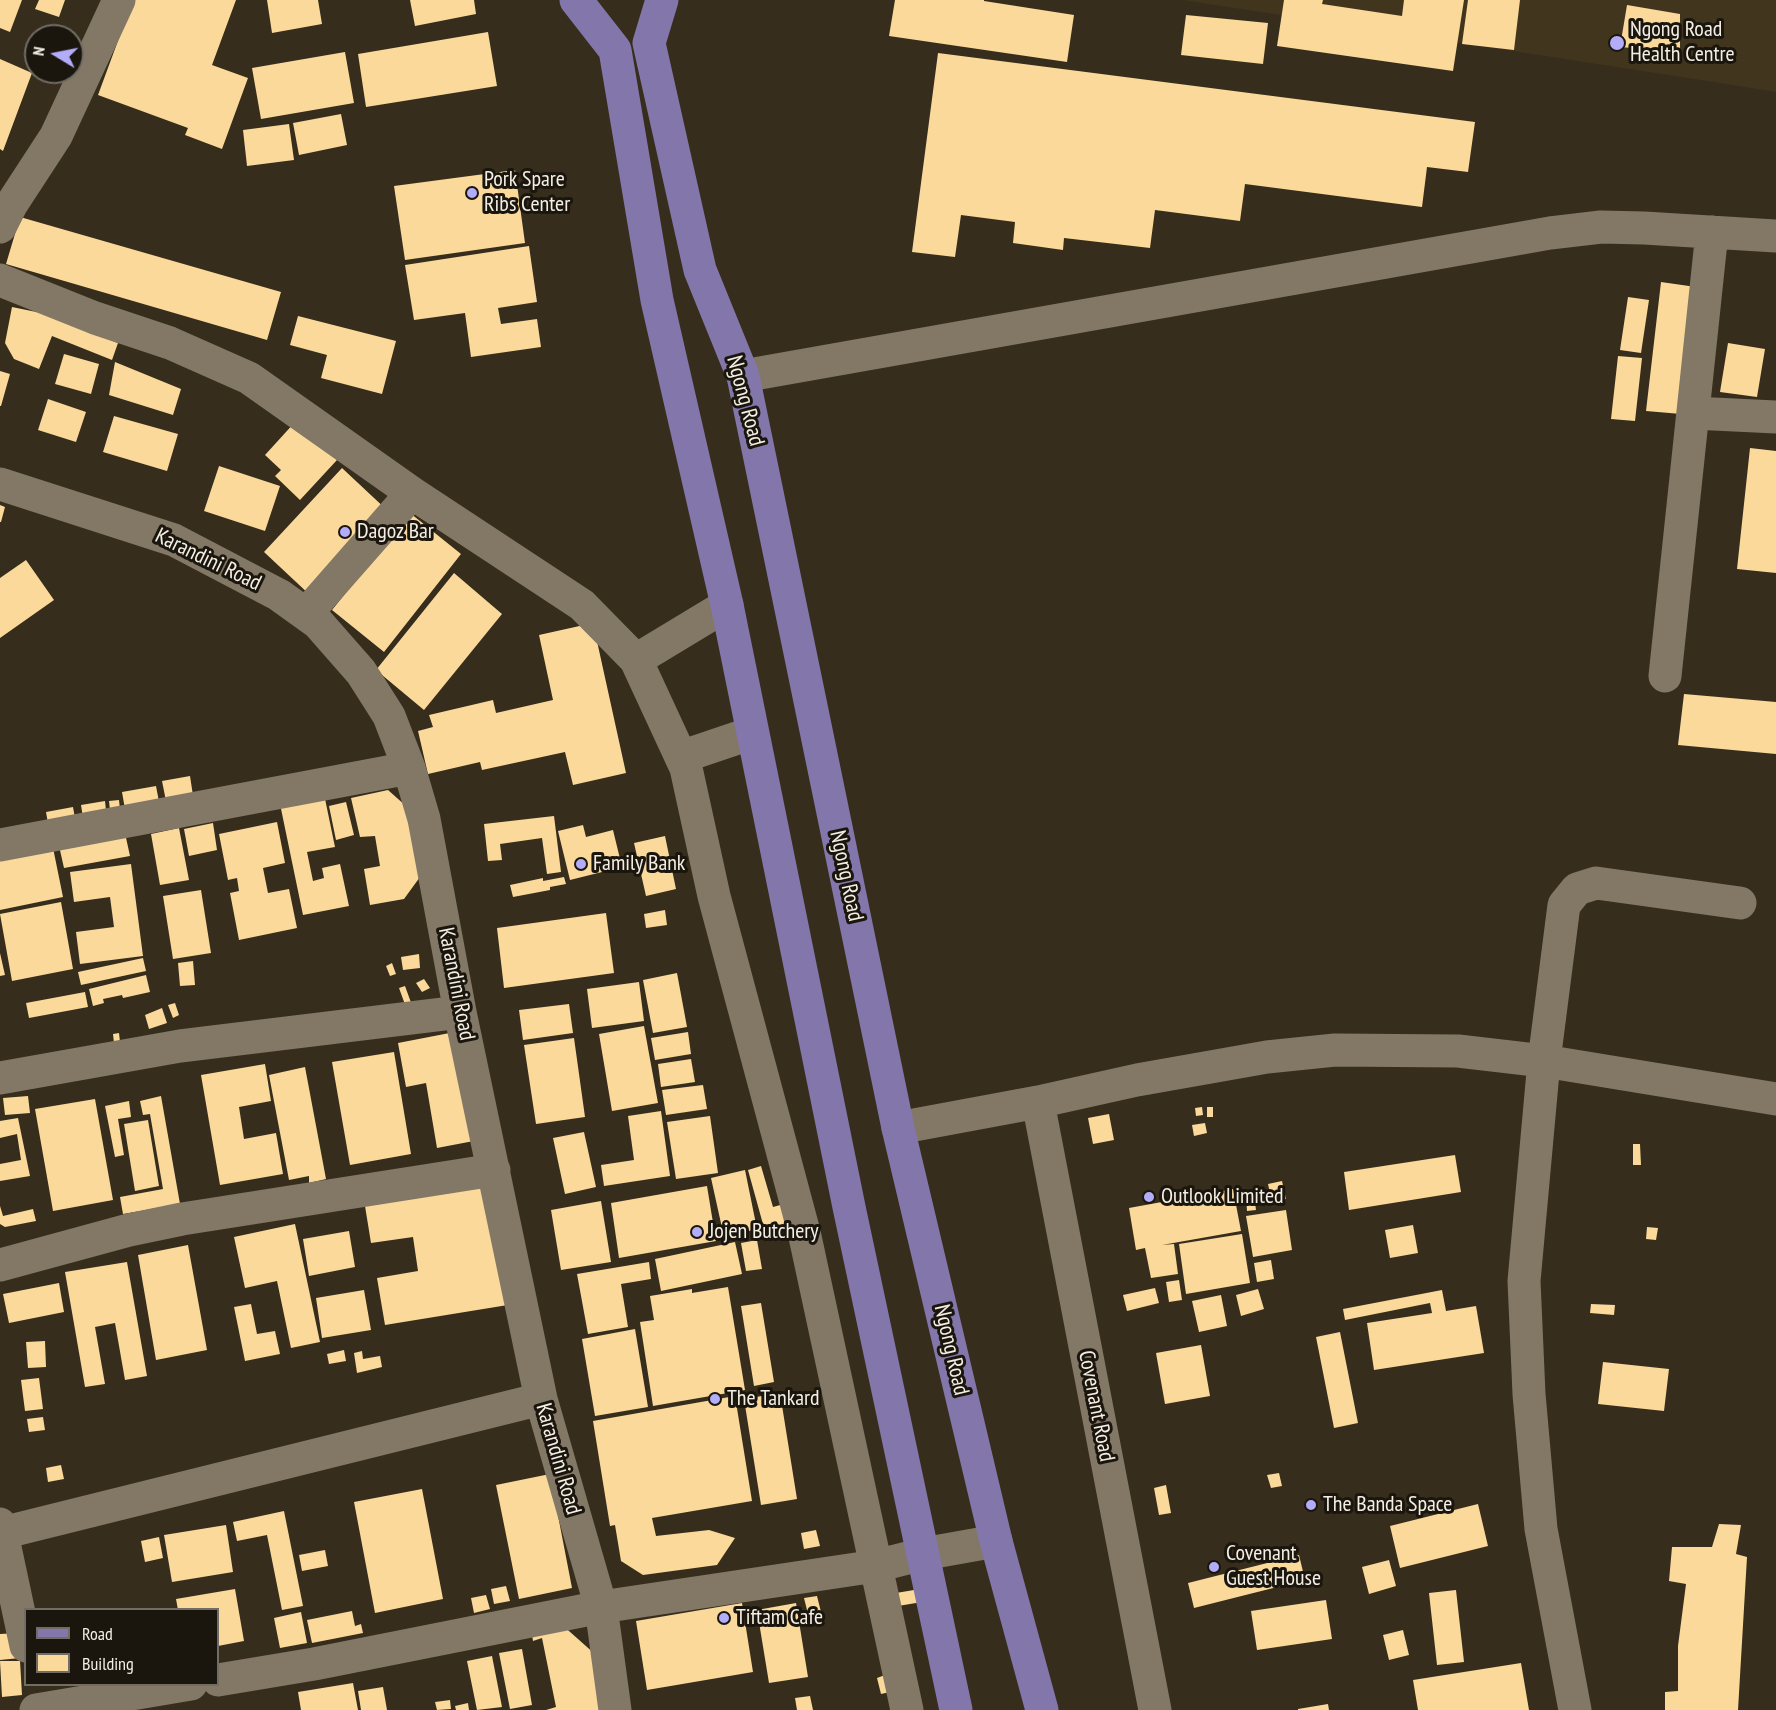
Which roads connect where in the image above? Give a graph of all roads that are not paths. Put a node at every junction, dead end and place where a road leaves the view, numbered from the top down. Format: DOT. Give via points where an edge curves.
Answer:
graph roads {
  1 [pos="119,0"];
  2 [pos="576,0"];
  3 [pos="606,0"];
  4 [pos="641,0"];
  5 [pos="662,0"];
  6 [pos="649,43"];
  7 [pos="615,50"];
  8 [pos="0,227"];
  9 [pos="1712,232"];
  10 [pos="1776,236"];
  11 [pos="0,280"];
  12 [pos="743,375"];
  13 [pos="1693,413"];
  14 [pos="1776,417"];
  15 [pos="0,484"];
  16 [pos="412,493"];
  17 [pos="727,605"];
  18 [pos="306,614"];
  19 [pos="636,660"];
  20 [pos="1665,676"];
  21 [pos="752,733"];
  22 [pos="681,757"];
  23 [pos="410,768"];
  24 [pos="0,845"];
  25 [pos="1740,903"];
  26 [pos="460,1012"];
  27 [pos="1544,1061"];
  28 [pos="0,1078"];
  29 [pos="1776,1099"];
  30 [pos="1038,1102"];
  31 [pos="898,1128"];
  32 [pos="494,1170"];
  33 [pos="0,1265"];
  34 [pos="541,1399"];
  35 [pos="1,1528"];
  36 [pos="996,1541"];
  37 [pos="923,1554"];
  38 [pos="876,1566"];
  39 [pos="601,1607"];
  40 [pos="24,1637"];
  41 [pos="219,1680"];
  42 [pos="33,1686"];
  43 [pos="179,1686"];
  44 [pos="38,1710"];
  45 [pos="615,1710"];
  46 [pos="907,1710"];
  47 [pos="956,1710"];
  48 [pos="1042,1710"];
  49 [pos="1155,1710"];
  50 [pos="1575,1710"];
  1 -- 8 [label="street" via="56,136"];
  2 -- 7 [label="main road"];
  3 -- 7 [label="main road"];
  4 -- 6 [label="main road, Ngong Road"];
  5 -- 6 [label="main road, Ngong Road"];
  6 -- 12 [label="main road, Ngong Road" via="700,270"];
  7 -- 17 [label="main road" via="657,300"];
  9 -- 10 [label="street"];
  9 -- 12 [label="street" via="1601,227 1550,233"];
  9 -- 13 [label="street"];
  11 -- 16 [label="street" via="170,343 249,378"];
  12 -- 31 [label="main road, Ngong Road"];
  13 -- 14 [label="street"];
  13 -- 20 [label="street"];
  15 -- 18 [label="street, Karandini Road" via="174,540 279,595"];
  16 -- 18 [label="street"];
  16 -- 19 [label="street" via="582,605"];
  17 -- 19 [label="street"];
  17 -- 21 [label="main road"];
  18 -- 23 [label="street, Karandini Road" via="361,672 389,716"];
  19 -- 22 [label="street"];
  21 -- 22 [label="street"];
  21 -- 37 [label="main road"];
  22 -- 38 [label="street" via="804,1232"];
  23 -- 24 [label="street"];
  23 -- 26 [label="street, Karandini Road" via="424,819"];
  25 -- 27 [label="street" via="1596,883 1577,889 1564,905"];
  26 -- 28 [label="street" via="180,1046"];
  26 -- 32 [label="street, Karandini Road"];
  27 -- 29 [label="street"];
  27 -- 30 [label="street" via="1458,1051 1335,1050 1267,1057"];
  27 -- 50 [label="street" via="1524,1281 1529,1394 1541,1529"];
  30 -- 31 [label="street"];
  30 -- 49 [label="street, Covenant Road"];
  31 -- 36 [label="main road, Ngong Road"];
  32 -- 33 [label="street" via="182,1219"];
  32 -- 34 [label="street, Karandini Road"];
  34 -- 35 [label="street"];
  34 -- 39 [label="street, Karandini Road"];
  35 -- 40 [label="street"];
  36 -- 37 [label="street"];
  36 -- 48 [label="main road, Ngong Road"];
  37 -- 38 [label="street"];
  37 -- 47 [label="main road"];
  38 -- 39 [label="street"];
  38 -- 46 [label="street"];
  39 -- 41 [label="street"];
  39 -- 45 [label="street, Karandini Road"];
  42 -- 44 [label="street"];
  43 -- 44 [label="street"];
}
